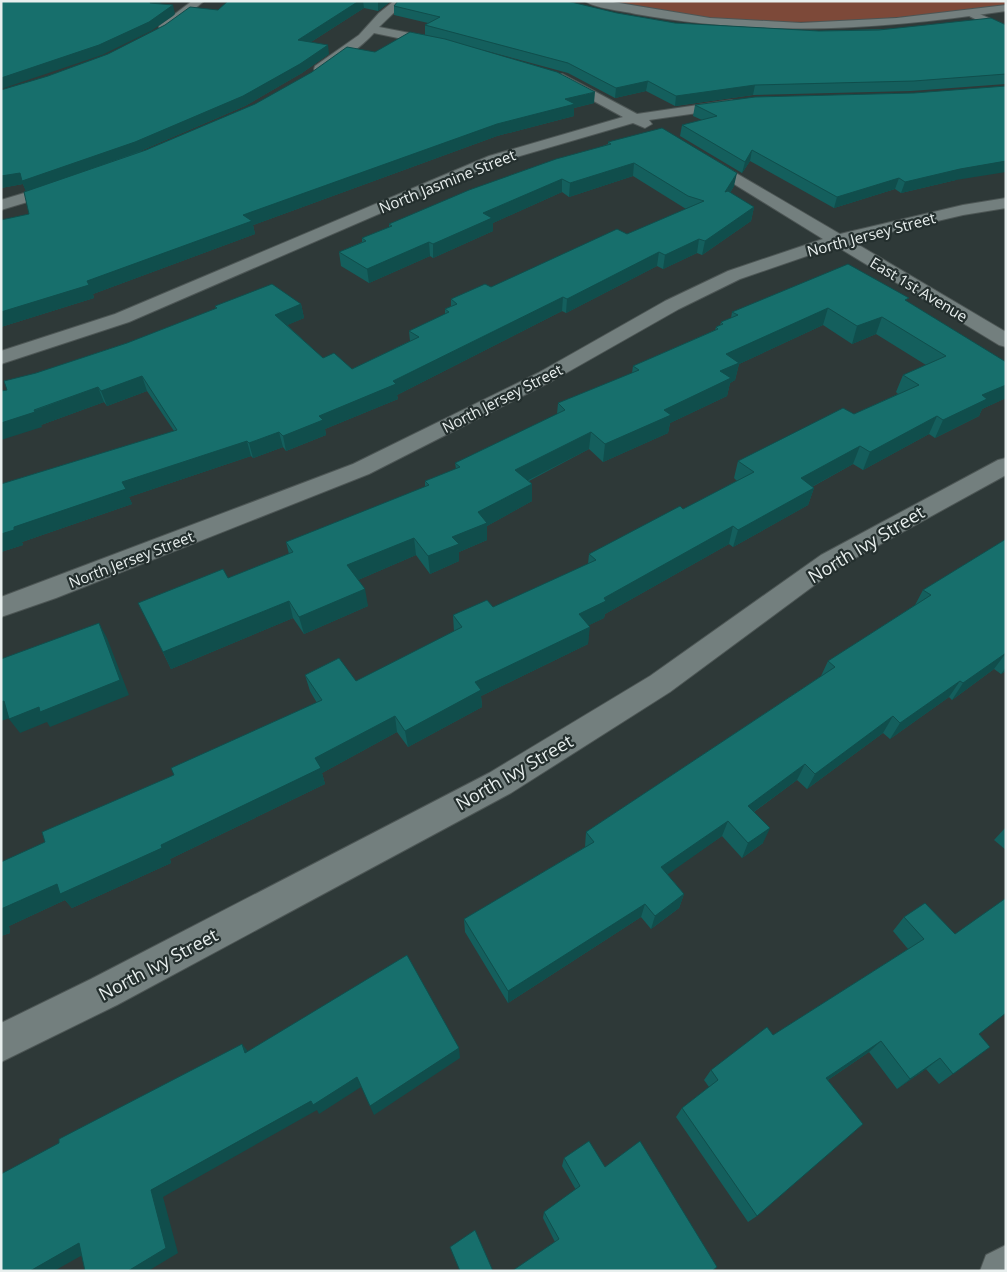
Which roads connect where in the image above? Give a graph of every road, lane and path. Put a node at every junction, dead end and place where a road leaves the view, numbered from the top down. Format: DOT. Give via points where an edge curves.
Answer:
graph roads {
  1 [pos="199,1"];
  2 [pos="401,1"];
  3 [pos="590,1"];
  4 [pos="1006,8"];
  5 [pos="971,13"];
  6 [pos="372,29"];
  7 [pos="1006,31"];
  8 [pos="150,37"];
  9 [pos="456,47"];
  10 [pos="544,73"];
  11 [pos="308,78"];
  12 [pos="743,103"];
  13 [pos="636,118"];
  14 [pos="661,134"];
  15 [pos="694,154"];
  16 [pos="79,180"];
  17 [pos="1006,203"];
  18 [pos="1,205"];
  19 [pos="836,240"];
  20 [pos="1006,341"];
  21 [pos="1,358"];
  22 [pos="1006,465"];
  23 [pos="1,607"];
  24 [pos="1,1043"];
  25 [pos="1006,1267"];
  26 [pos="1002,1271"];
  1 -- 8 [label="street"];
  2 -- 6 [label="street"];
  3 -- 5 [label="street" via="673,17 795,27 870,24"];
  4 -- 5 [label="street"];
  5 -- 7 [label="street"];
  6 -- 9 [label="street"];
  6 -- 11 [label="street"];
  10 -- 13 [label="street" via="562,78"];
  12 -- 13 [label="street, North Jasmine Street"];
  13 -- 14 [label="street"];
  13 -- 21 [label="street, North Jasmine Street" via="494,159 122,318"];
  15 -- 19 [label="street, East 1st Avenue"];
  16 -- 18 [label="street"];
  17 -- 19 [label="street, North Jersey Street"];
  19 -- 20 [label="street, East 1st Avenue"];
  19 -- 23 [label="street, North Jersey Street" via="734,275 545,377 361,469 48,592"];
  22 -- 24 [label="street, North Ivy Street" via="830,561 660,684 500,782 104,992"];
  25 -- 26 [label="street"];
}
